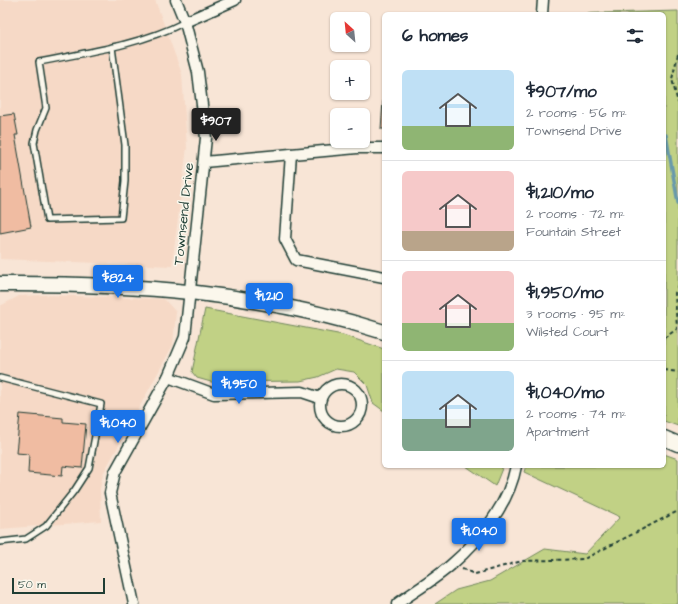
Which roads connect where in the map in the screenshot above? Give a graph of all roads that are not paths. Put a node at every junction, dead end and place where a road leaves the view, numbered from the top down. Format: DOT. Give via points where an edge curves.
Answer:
graph roads {
  1 [pos="176,0"];
  2 [pos="235,0"];
  3 [pos="543,0"];
  4 [pos="542,12"];
  5 [pos="185,22"];
  6 [pos="112,47"];
  7 [pos="382,148"];
  8 [pos="291,154"];
  9 [pos="204,162"];
  10 [pos="382,277"];
  11 [pos="0,284"];
  12 [pos="190,291"];
  13 [pos="382,331"];
  14 [pos="168,377"];
  15 [pos="0,378"];
  16 [pos="320,398"];
  17 [pos="666,439"];
  18 [pos="678,444"];
  19 [pos="516,468"];
  20 [pos="0,542"];
  21 [pos="134,604"];
  22 [pos="397,604"];
  1 -- 5 [label="street, Townsend Drive"];
  2 -- 5 [label="street"];
  3 -- 4 [label="street"];
  5 -- 6 [label="lane" via="162,34"];
  5 -- 9 [label="street, Townsend Drive" via="198,72 206,138"];
  6 -- 6 [label="lane" via="39,62 46,108 34,143 47,220 121,218 125,145"];
  7 -- 8 [label="street"];
  8 -- 9 [label="street"];
  8 -- 10 [label="street" via="285,239 296,260"];
  9 -- 12 [label="street, Townsend Drive"];
  11 -- 12 [label="main road" via="123,286"];
  12 -- 13 [label="main road" via="306,311"];
  12 -- 14 [label="street, Townsend Drive" via="185,337"];
  14 -- 16 [label="street" via="214,394 302,392"];
  14 -- 21 [label="street, Townsend Drive" via="115,472 110,493"];
  15 -- 20 [label="lane" via="101,404 89,468 74,491 46,526 26,539"];
  16 -- 16 [label="street" via="320,413 330,424 345,427 358,419 363,405 357,391 344,383 329,386"];
  17 -- 18 [label="main road"];
  19 -- 22 [label="street" via="503,503 484,530 452,564"];
}
